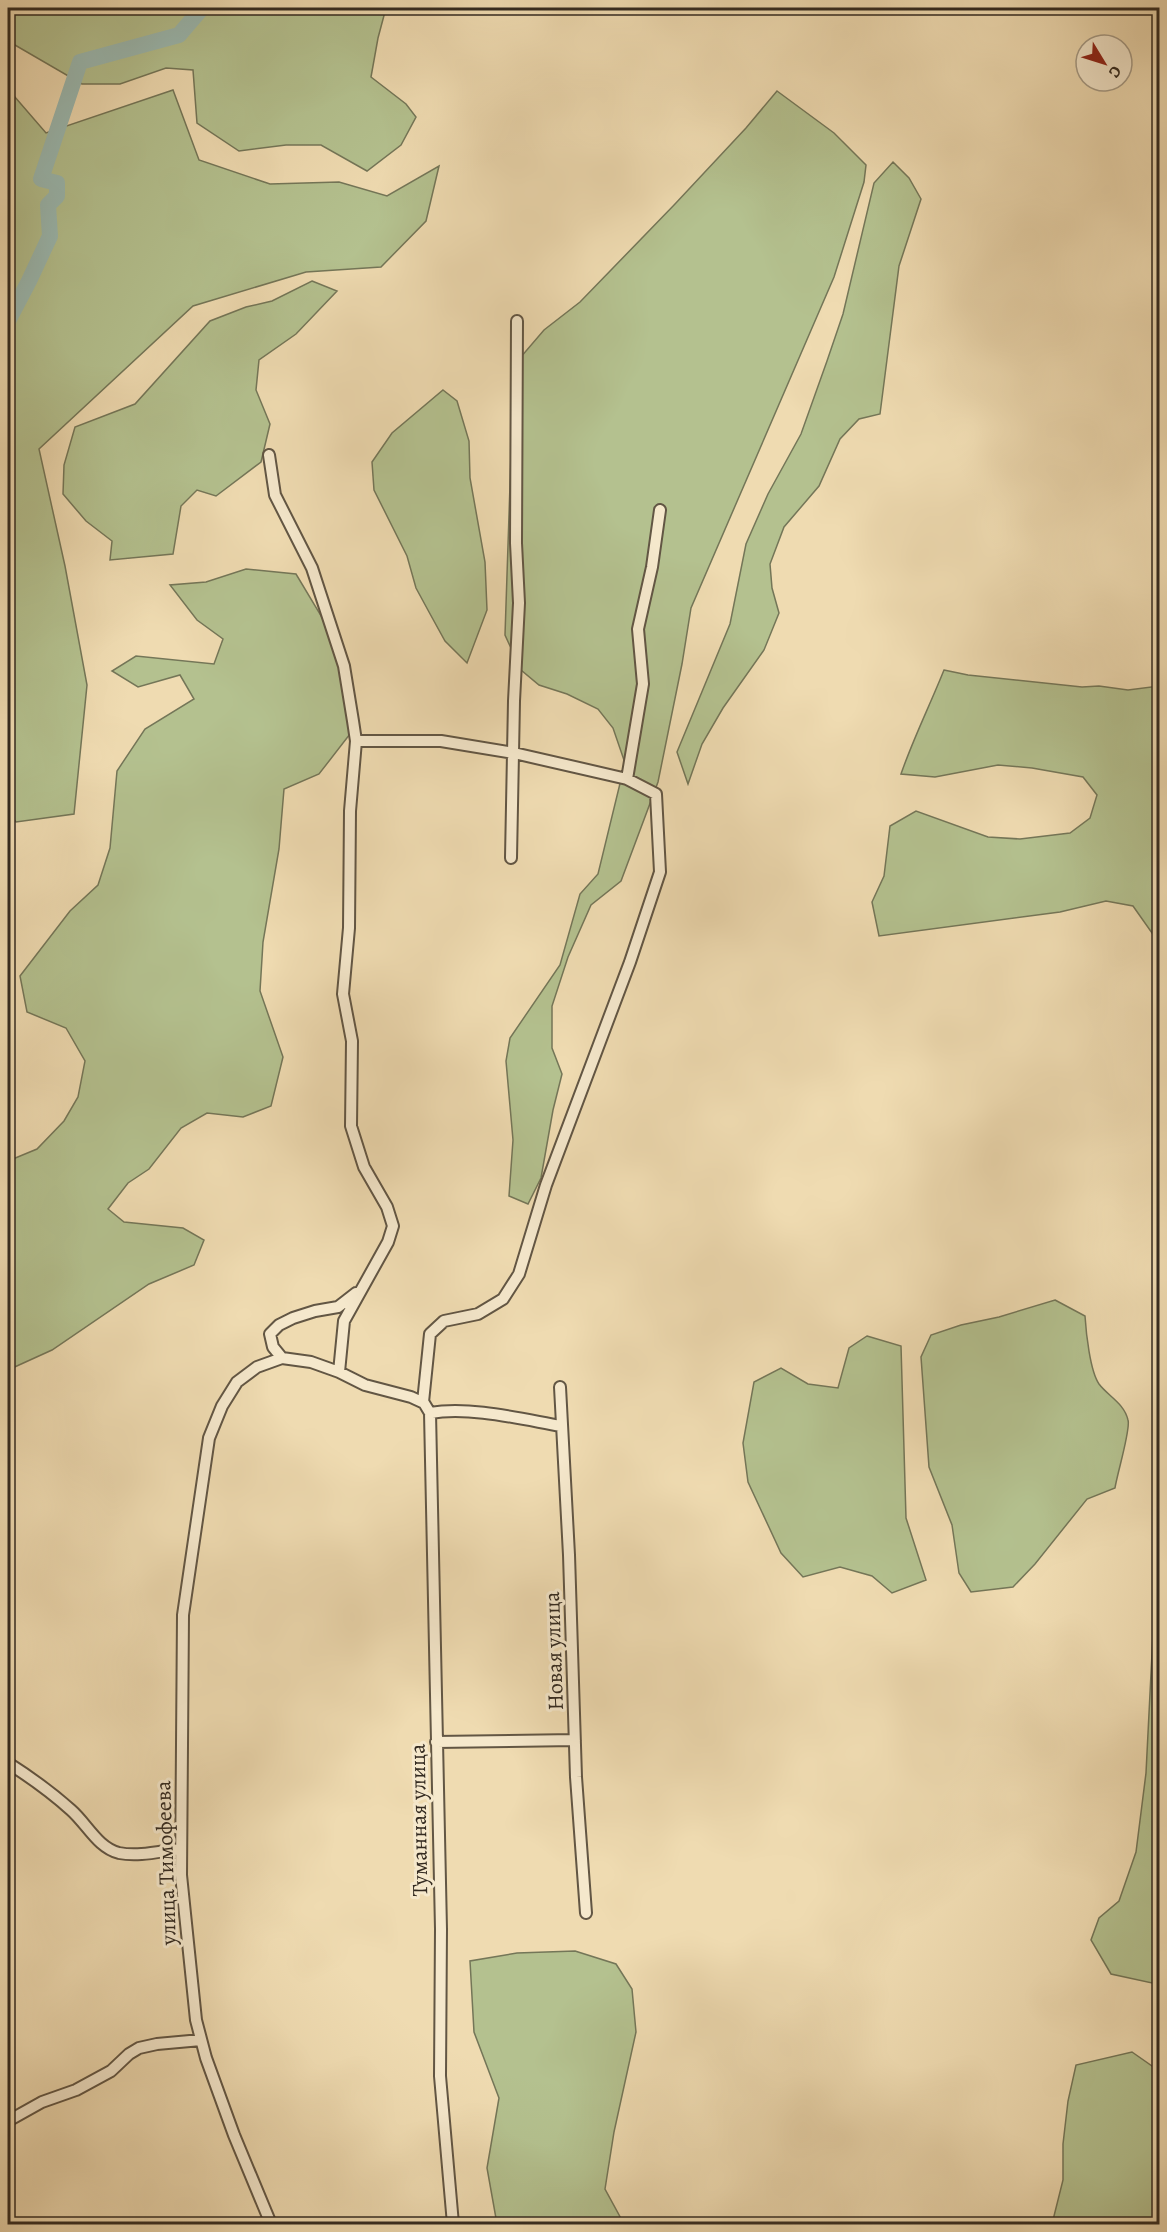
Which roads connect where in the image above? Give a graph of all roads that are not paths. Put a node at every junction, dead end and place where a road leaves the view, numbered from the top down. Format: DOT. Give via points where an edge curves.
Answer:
graph roads {
  1 [pos="517,321"];
  2 [pos="269,455"];
  3 [pos="660,510"];
  4 [pos="356,741"];
  5 [pos="514,753"];
  6 [pos="627,779"];
  7 [pos="511,858"];
  8 [pos="361,1289"];
  9 [pos="282,1358"];
  10 [pos="339,1372"];
  11 [pos="560,1388"];
  12 [pos="423,1402"];
  13 [pos="429,1413"];
  14 [pos="561,1426"];
  15 [pos="575,1740"];
  16 [pos="436,1742"];
  17 [pos="8,1763"];
  18 [pos="180,1849"];
  19 [pos="586,1913"];
  20 [pos="201,2040"];
  21 [pos="8,2121"];
  22 [pos="271,2224"];
  23 [pos="453,2224"];
  1 -- 5 [label="street" via="519,603"];
  2 -- 4 [label="street" via="275,495 312,568 344,666"];
  3 -- 6 [label="street" via="638,629 643,684"];
  4 -- 5 [label="street" via="441,741"];
  4 -- 8 [label="street" via="343,994 352,1041 351,1126 364,1167 393,1226"];
  5 -- 6 [label="street"];
  5 -- 7 [label="street"];
  6 -- 12 [label="street" via="656,794 660,873 546,1185 519,1274 503,1299 478,1314 444,1321 430,1334"];
  8 -- 9 [label="street" via="338,1307 279,1325 270,1334 273,1347"];
  8 -- 10 [label="street" via="344,1321"];
  9 -- 10 [label="street" via="311,1362"];
  9 -- 18 [label="street, улица Тимофеева" via="257,1367 237,1382 209,1438 183,1615"];
  10 -- 12 [label="street"];
  11 -- 14 [label="street, Новая улица"];
  12 -- 13 [label="street"];
  13 -- 14 [label="street" via="471,1413"];
  13 -- 16 [label="street, Туманная улица"];
  14 -- 15 [label="street, Новая улица"];
  15 -- 16 [label="street"];
  15 -- 19 [label="street, Новая улица"];
  16 -- 23 [label="street, Туманная улица" via="440,2076"];
  17 -- 18 [label="street" via="70,1809 99,1842 119,1853"];
  18 -- 20 [label="street, улица Тимофеева"];
  20 -- 21 [label="street" via="139,2048 111,2071"];
  20 -- 22 [label="street, улица Тимофеева"];
}
